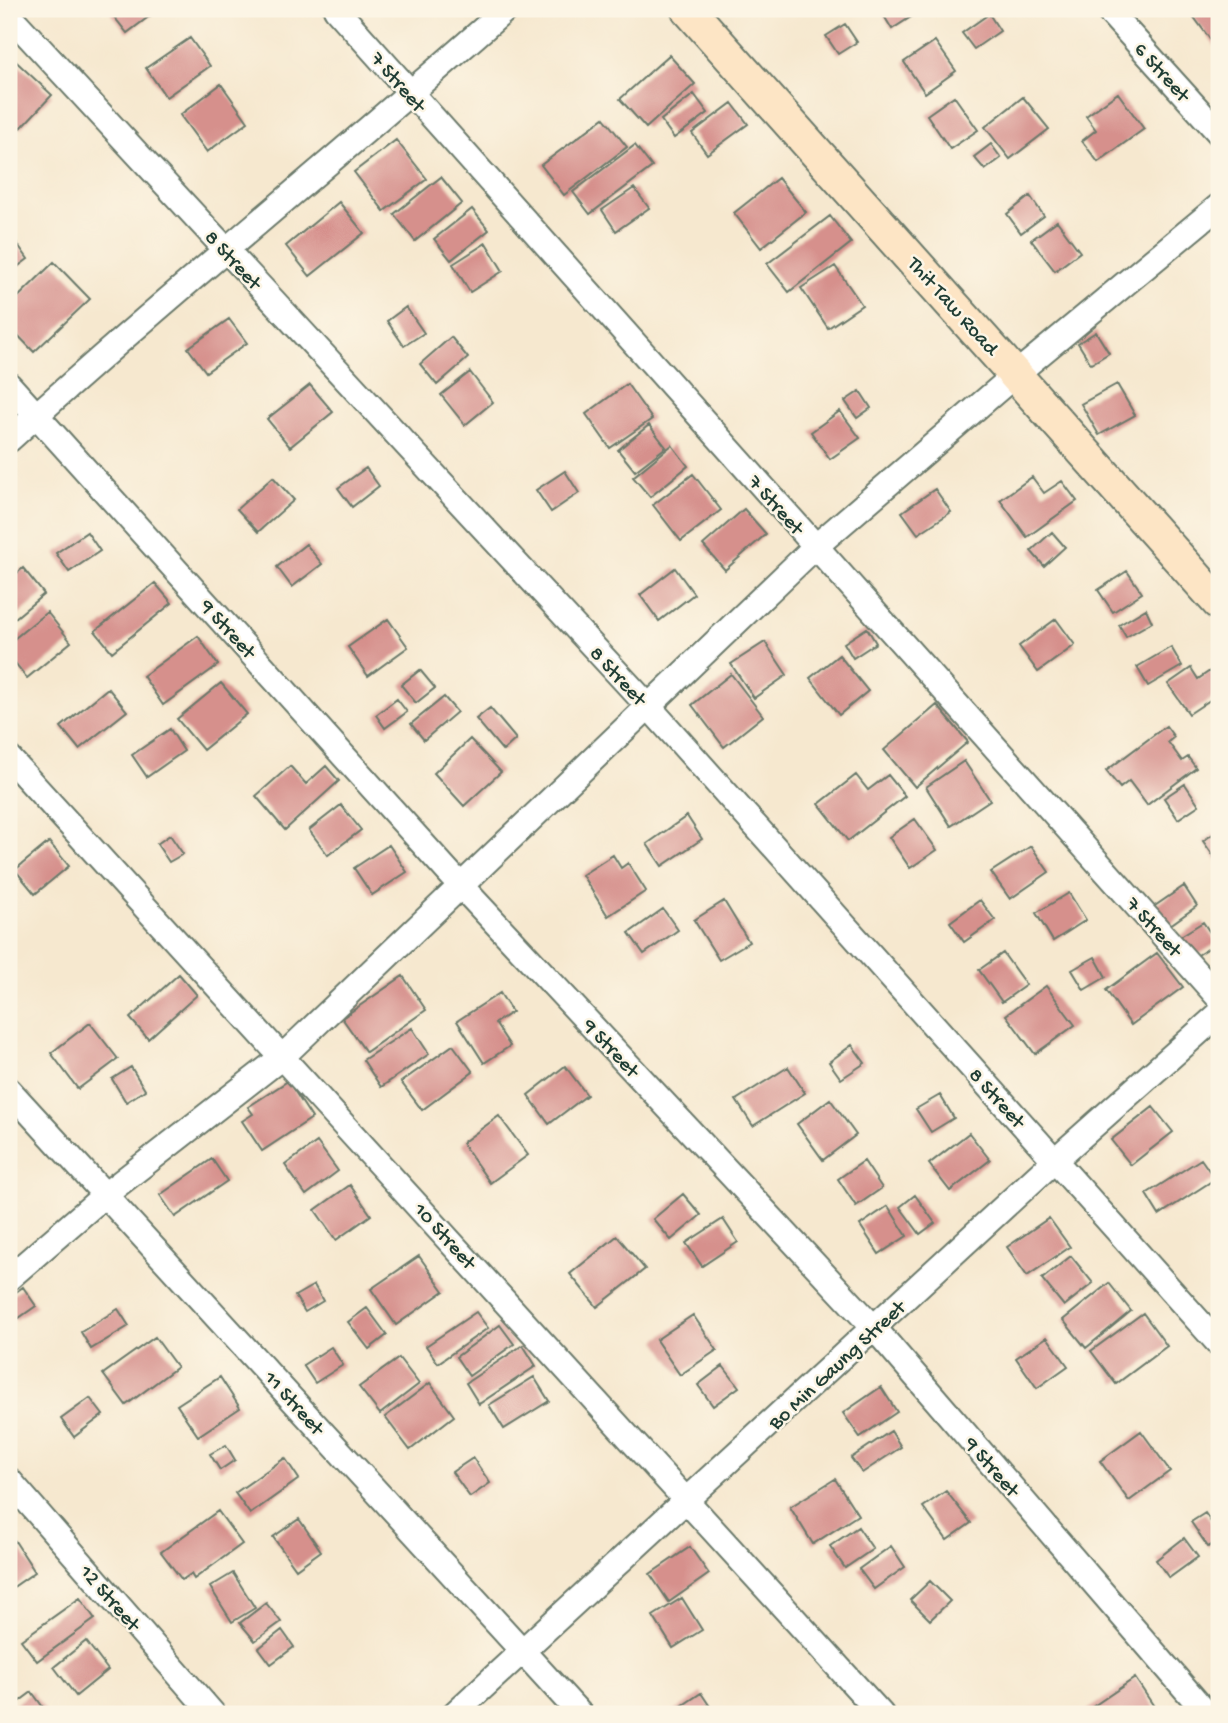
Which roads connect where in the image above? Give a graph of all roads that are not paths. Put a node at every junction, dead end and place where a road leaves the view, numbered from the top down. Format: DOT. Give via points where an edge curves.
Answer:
graph roads {
  1 [pos="336,9"];
  2 [pos="506,9"];
  3 [pos="688,9"];
  4 [pos="1107,9"];
  5 [pos="9,15"];
  6 [pos="410,94"];
  7 [pos="1219,133"];
  8 [pos="1219,206"];
  9 [pos="225,249"];
  10 [pos="1016,374"];
  11 [pos="9,385"];
  12 [pos="36,415"];
  13 [pos="9,440"];
  14 [pos="816,547"];
  15 [pos="1219,603"];
  16 [pos="649,707"];
  17 [pos="9,758"];
  18 [pos="461,886"];
  19 [pos="1219,998"];
  20 [pos="1219,1013"];
  21 [pos="282,1057"];
  22 [pos="9,1090"];
  23 [pos="1055,1160"];
  24 [pos="106,1194"];
  25 [pos="9,1278"];
  26 [pos="875,1329"];
  27 [pos="1219,1344"];
  28 [pos="9,1480"];
  29 [pos="688,1500"];
  30 [pos="522,1651"];
  31 [pos="213,1714"];
  32 [pos="453,1714"];
  33 [pos="580,1714"];
  34 [pos="881,1714"];
  35 [pos="1208,1714"];
  1 -- 6 [label="street, 7 Street"];
  2 -- 6 [label="street"];
  3 -- 10 [label="street, Thit Taw Road"];
  4 -- 7 [label="street, 6 Street"];
  5 -- 9 [label="street, 8 Street"];
  6 -- 9 [label="street"];
  6 -- 14 [label="street, 7 Street"];
  8 -- 10 [label="street"];
  9 -- 12 [label="street"];
  9 -- 16 [label="street, 8 Street"];
  10 -- 14 [label="street"];
  10 -- 15 [label="street, Thit Taw Road"];
  11 -- 12 [label="street, 9 Street"];
  12 -- 13 [label="street"];
  12 -- 18 [label="street, 9 Street"];
  14 -- 16 [label="street"];
  14 -- 19 [label="street, 7 Street"];
  16 -- 18 [label="street"];
  16 -- 23 [label="street, 8 Street"];
  17 -- 21 [label="street, 10 Street"];
  18 -- 21 [label="street"];
  18 -- 26 [label="street, 9 Street"];
  20 -- 23 [label="street, Bo Min Gaung Street"];
  21 -- 24 [label="street"];
  21 -- 29 [label="street, 10 Street"];
  22 -- 24 [label="street, 11 Street"];
  23 -- 26 [label="street, Bo Min Gaung Street"];
  23 -- 27 [label="street, 8 Street"];
  24 -- 25 [label="street"];
  24 -- 30 [label="street, 11 Street"];
  26 -- 29 [label="street, Bo Min Gaung Street"];
  26 -- 35 [label="street, 9 Street"];
  28 -- 31 [label="street, 12 Street"];
  29 -- 30 [label="street, Bo Min Gaung Street"];
  29 -- 34 [label="street, 10 Street"];
  30 -- 32 [label="street, Bo Min Gaung Street"];
  30 -- 33 [label="street, 11 Street"];
}
